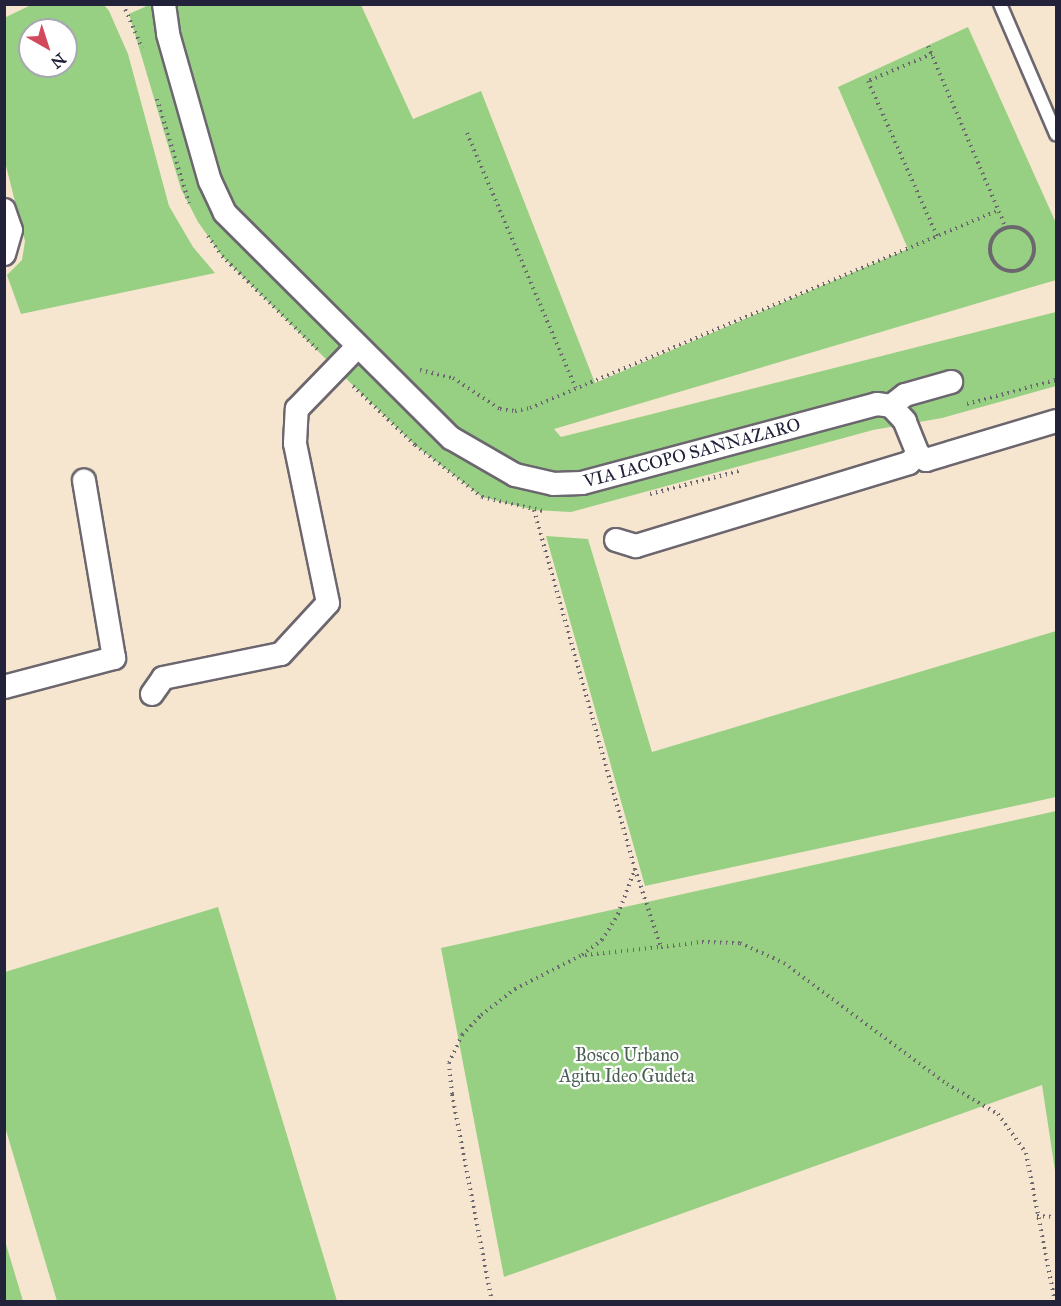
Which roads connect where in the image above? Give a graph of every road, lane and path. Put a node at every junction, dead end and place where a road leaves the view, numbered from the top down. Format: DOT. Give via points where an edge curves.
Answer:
graph roads {
  1 [pos="130,4"];
  2 [pos="150,4"];
  3 [pos="164,4"];
  4 [pos="1000,4"];
  5 [pos="125,7"];
  6 [pos="168,34"];
  7 [pos="928,46"];
  8 [pos="932,54"];
  9 [pos="467,133"];
  10 [pos="1056,134"];
  11 [pos="4,210"];
  12 [pos="999,210"];
  13 [pos="1006,228"];
  14 [pos="937,236"];
  15 [pos="4,254"];
  16 [pos="357,347"];
  17 [pos="951,382"];
  18 [pos="400,388"];
  19 [pos="576,388"];
  20 [pos="891,406"];
  21 [pos="376,408"];
  22 [pos="1056,421"];
  23 [pos="918,454"];
  24 [pos="84,481"];
  25 [pos="534,510"];
  26 [pos="616,540"];
  27 [pos="4,687"];
  28 [pos="152,694"];
  29 [pos="635,868"];
  30 [pos="661,947"];
  31 [pos="582,955"];
  32 [pos="1037,1216"];
  33 [pos="1056,1217"];
  34 [pos="492,1302"];
  35 [pos="1055,1302"];
  1 -- 5 [label="path"];
  2 -- 6 [label="street, VIA IACOPO SANNAZARO"];
  3 -- 6 [label="street, VIA IACOPO SANNAZARO"];
  4 -- 10 [label="lane"];
  6 -- 16 [label="street, VIA IACOPO SANNAZARO" via="210,181 225,213"];
  7 -- 8 [label="path"];
  8 -- 12 [label="path"];
  8 -- 14 [label="path" via="868,81"];
  9 -- 19 [label="path"];
  11 -- 15 [label="street" via="10,230"];
  12 -- 13 [label="path"];
  12 -- 14 [label="path"];
  13 -- 13 [label="path" via="994,236 992,258 1002,269 1017,270 1033,257 1033,243 1019,228"];
  14 -- 19 [label="path"];
  16 -- 18 [label="street, VIA IACOPO SANNAZARO"];
  16 -- 28 [label="street" via="297,409 295,443 328,603 281,654 163,678"];
  17 -- 20 [label="street, VIA IACOPO SANNAZARO" via="905,395"];
  18 -- 19 [label="path" via="422,368 453,378 500,409 515,411"];
  18 -- 20 [label="street, VIA IACOPO SANNAZARO" via="452,438 482,458 515,475 552,484 582,483 877,404"];
  18 -- 21 [label="path"];
  20 -- 23 [label="street" via="905,421"];
  22 -- 23 [label="street" via="926,460"];
  23 -- 26 [label="street" via="898,468 636,546"];
  24 -- 27 [label="street" via="114,658"];
  25 -- 29 [label="path"];
  29 -- 30 [label="path"];
  29 -- 31 [label="path" via="618,914 602,940"];
  30 -- 31 [label="path"];
  30 -- 32 [label="path" via="702,942 740,944 784,963 947,1084 998,1114 1026,1153"];
  31 -- 34 [label="path" via="515,989 481,1016 462,1035 449,1063"];
  32 -- 33 [label="path"];
  32 -- 35 [label="path"];
}
